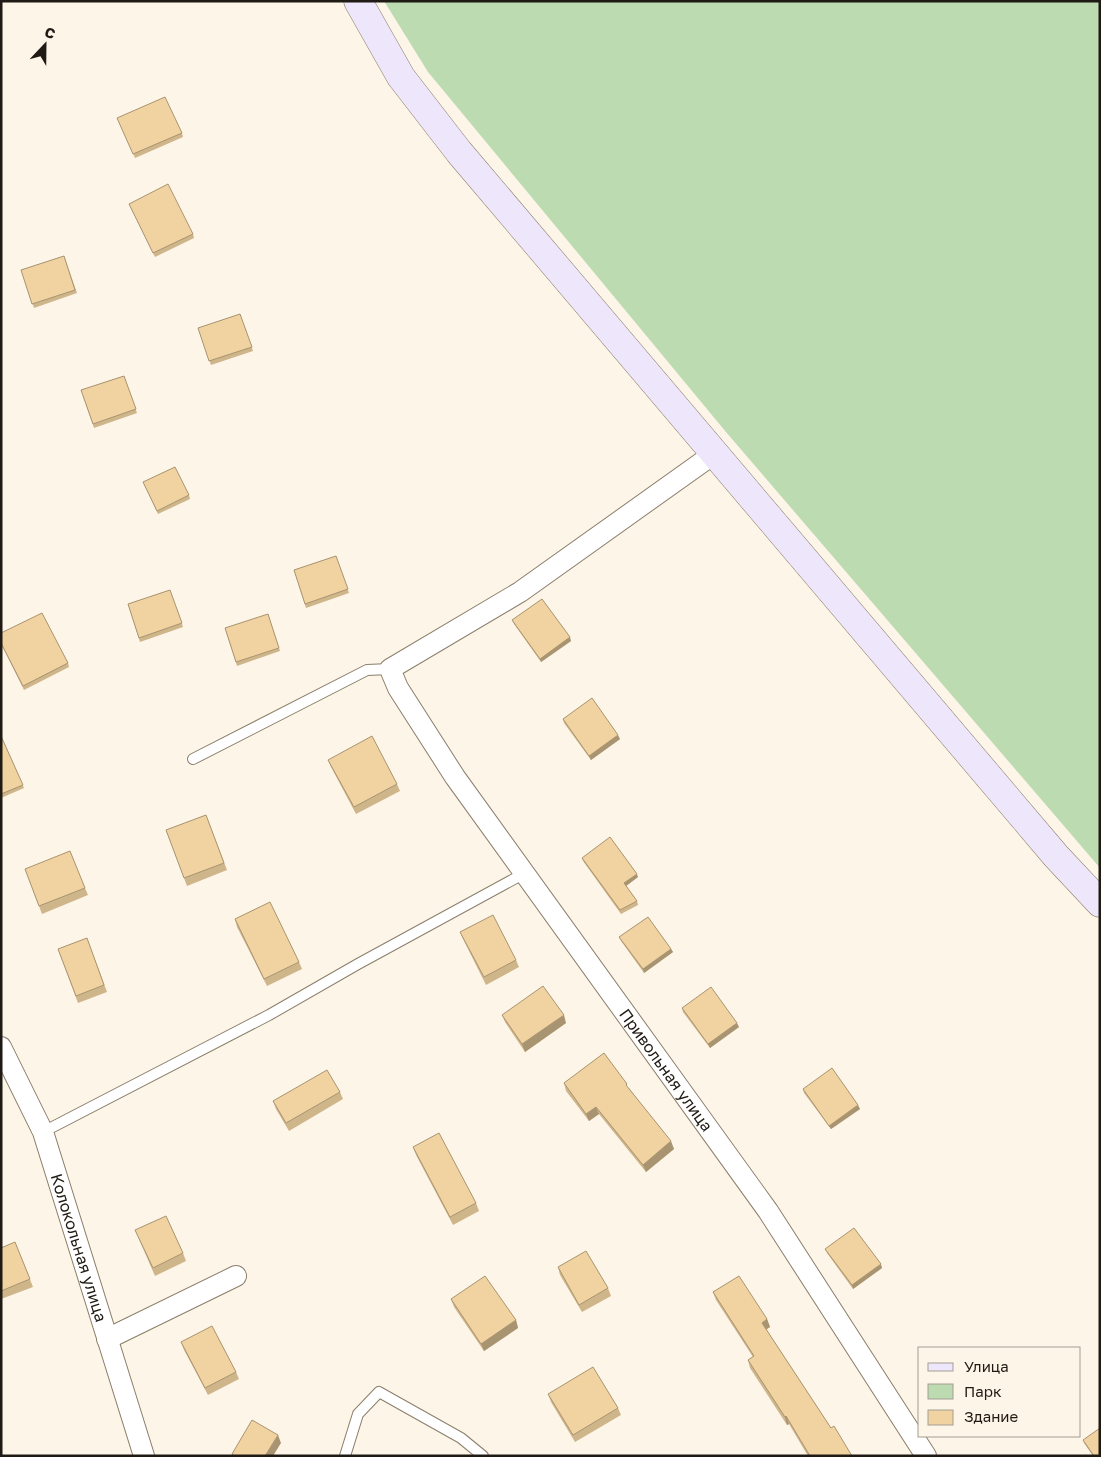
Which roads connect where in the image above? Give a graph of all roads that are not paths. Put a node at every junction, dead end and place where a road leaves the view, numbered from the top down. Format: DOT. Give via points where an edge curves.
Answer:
graph roads {
  1 [pos="358,1"];
  2 [pos="715,453"];
  3 [pos="390,668"];
  4 [pos="193,759"];
  5 [pos="524,873"];
  6 [pos="1100,903"];
  7 [pos="1,1046"];
  8 [pos="43,1132"];
  9 [pos="236,1276"];
  10 [pos="107,1339"];
  11 [pos="144,1456"];
  12 [pos="345,1456"];
  13 [pos="483,1456"];
  14 [pos="926,1456"];
  1 -- 2 [label="street" via="401,77 459,152"];
  2 -- 3 [label="street" via="520,592"];
  2 -- 6 [label="street" via="1056,856"];
  3 -- 4 [label="lane" via="367,670"];
  3 -- 5 [label="street, Привольная улица" via="398,688 456,777"];
  5 -- 8 [label="lane" via="269,1015"];
  5 -- 14 [label="street, Привольная улица" via="768,1211"];
  7 -- 8 [label="street, Колокольная улица"];
  8 -- 10 [label="street, Колокольная улица"];
  9 -- 10 [label="street"];
  10 -- 11 [label="street, Колокольная улица"];
  12 -- 13 [label="lane" via="358,1414 379,1392 461,1438"];
}
